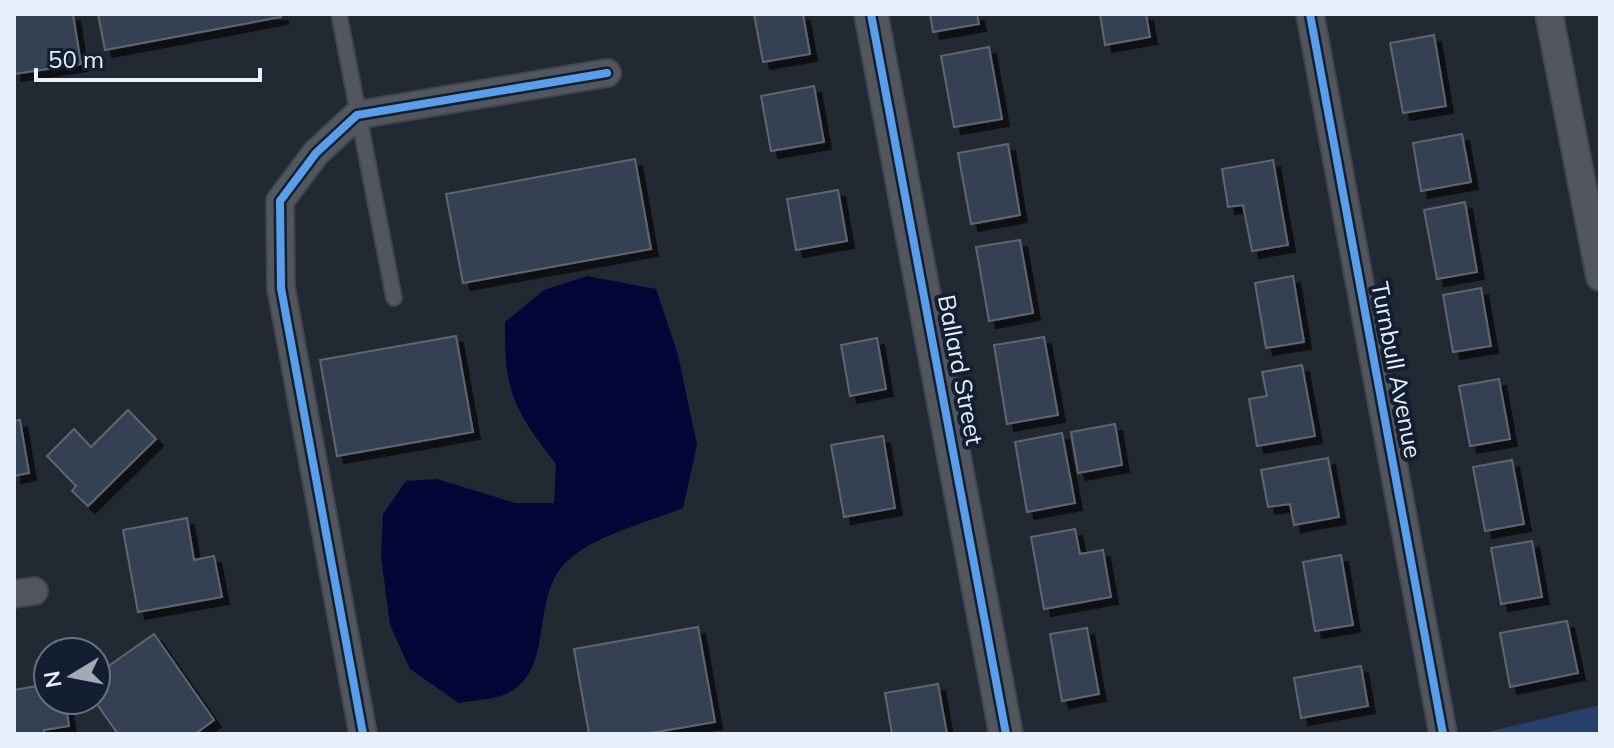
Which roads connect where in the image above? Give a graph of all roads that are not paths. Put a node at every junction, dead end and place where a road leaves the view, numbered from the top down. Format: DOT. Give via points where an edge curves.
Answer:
graph roads {
  1 [pos="339,14"];
  2 [pos="871,14"];
  3 [pos="1310,14"];
  4 [pos="1549,14"];
  5 [pos="607,73"];
  6 [pos="357,115"];
  7 [pos="1600,277"];
  8 [pos="394,298"];
  9 [pos="363,734"];
  10 [pos="1006,734"];
  11 [pos="1443,734"];
  1 -- 6 [label="lane"];
  2 -- 10 [label="street, Ballard Street"];
  3 -- 11 [label="street, Turnbull Avenue"];
  4 -- 7 [label="street"];
  5 -- 6 [label="street"];
  6 -- 8 [label="lane"];
  6 -- 9 [label="street" via="316,153 280,201 281,288"];
}
